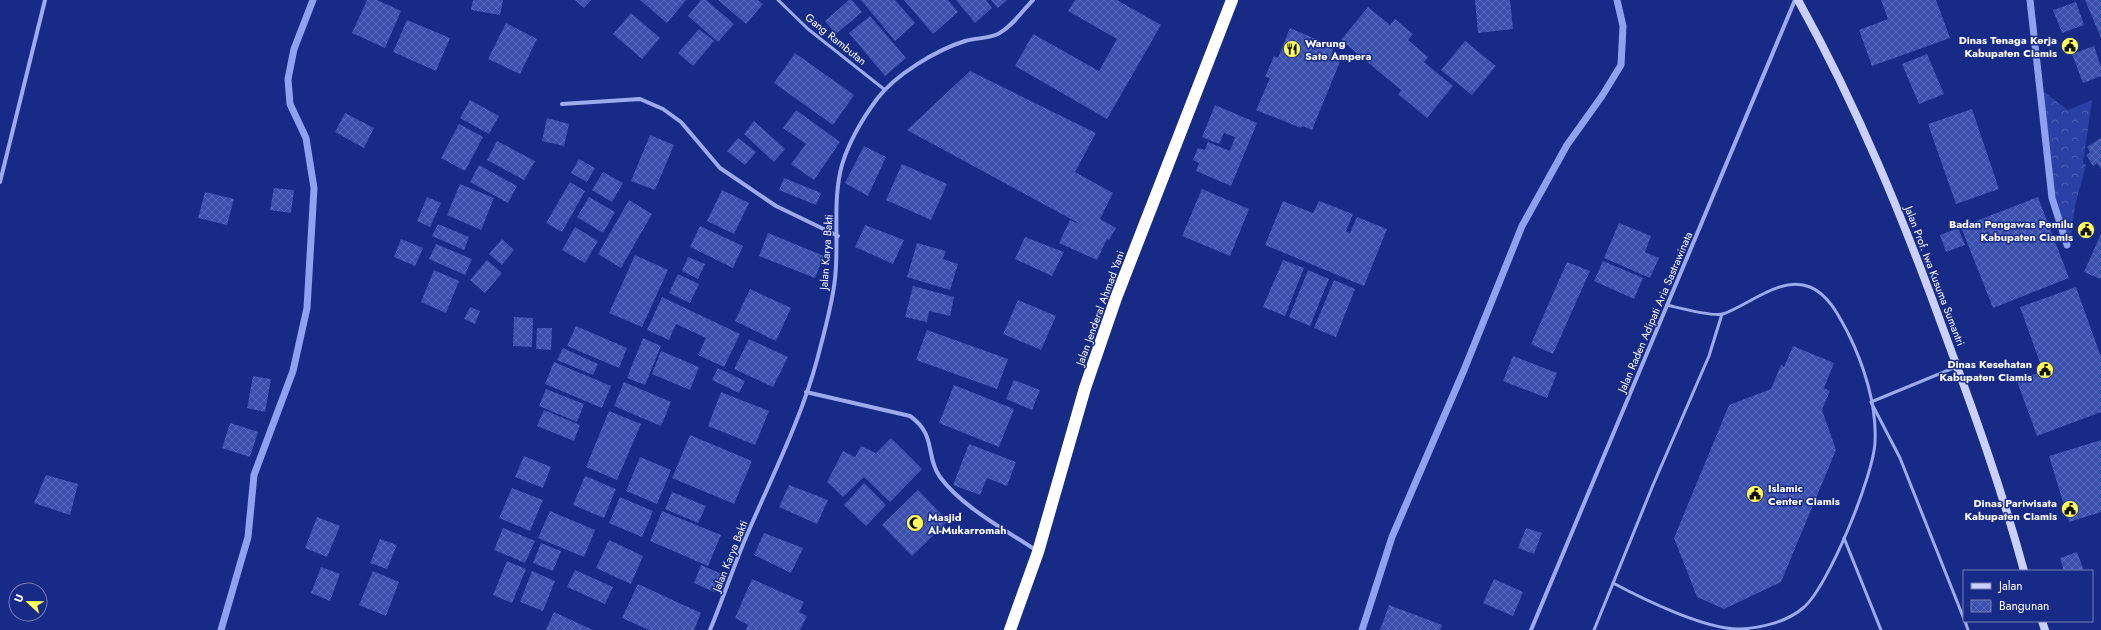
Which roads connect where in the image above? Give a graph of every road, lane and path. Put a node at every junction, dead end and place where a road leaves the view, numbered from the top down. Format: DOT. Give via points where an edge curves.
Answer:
graph roads {
  1 [pos="45,0"];
  2 [pos="778,0"];
  3 [pos="1033,0"];
  4 [pos="1232,0"];
  5 [pos="1795,0"];
  6 [pos="1798,0"];
  7 [pos="885,90"];
  8 [pos="562,104"];
  9 [pos="0,182"];
  10 [pos="838,236"];
  11 [pos="1667,305"];
  12 [pos="1722,314"];
  13 [pos="1957,366"];
  14 [pos="806,392"];
  15 [pos="1871,402"];
  16 [pos="1844,538"];
  17 [pos="1038,552"];
  18 [pos="2024,570"];
  19 [pos="1613,583"];
  20 [pos="1963,617"];
  21 [pos="710,630"];
  22 [pos="1010,630"];
  23 [pos="1531,630"];
  24 [pos="1594,630"];
  25 [pos="1881,630"];
  1 -- 9 [label="street"];
  2 -- 7 [label="lane, Gang Rambutan" via="808,28"];
  3 -- 7 [label="street, Jalan Karya Bakti" via="1002,31 990,37 965,41 948,48 920,64"];
  4 -- 17 [label="highway, Jalan Jenderal Ahmad Yani" via="1116,298 1085,388"];
  5 -- 11 [label="street, Jalan Raden Adipati Aria Sastrawinata"];
  6 -- 13 [label="main road, Jalan Prof. Iwa Kusuma Sumantri" via="1867,134 1919,262"];
  7 -- 10 [label="street, Jalan Karya Bakti" via="865,118 843,161 837,195"];
  8 -- 10 [label="street" via="640,99 663,109 681,122 720,168 776,206"];
  10 -- 14 [label="street, Jalan Karya Bakti" via="829,314"];
  11 -- 12 [label="lane"];
  11 -- 23 [label="street, Jalan Raden Adipati Aria Sastrawinata"];
  12 -- 15 [label="lane" via="1775,288 1799,284 1815,290 1824,296 1836,312 1854,345 1867,377"];
  12 -- 19 [label="lane" via="1709,356 1652,485"];
  13 -- 15 [label="lane"];
  13 -- 18 [label="main road, Jalan Prof. Iwa Kusuma Sumantri" via="1989,454"];
  14 -- 17 [label="street" via="910,416 916,420 928,437 939,476 958,496"];
  14 -- 21 [label="street, Jalan Karya Bakti"];
  15 -- 16 [label="lane" via="1875,444 1866,481"];
  15 -- 20 [label="lane" via="1900,458"];
  16 -- 19 [label="lane" via="1830,571 1805,607 1796,614 1776,622 1739,630 1699,622"];
  16 -- 25 [label="lane"];
  17 -- 22 [label="highway, Jalan Jenderal Ahmad Yani"];
  19 -- 24 [label="lane"];
}
